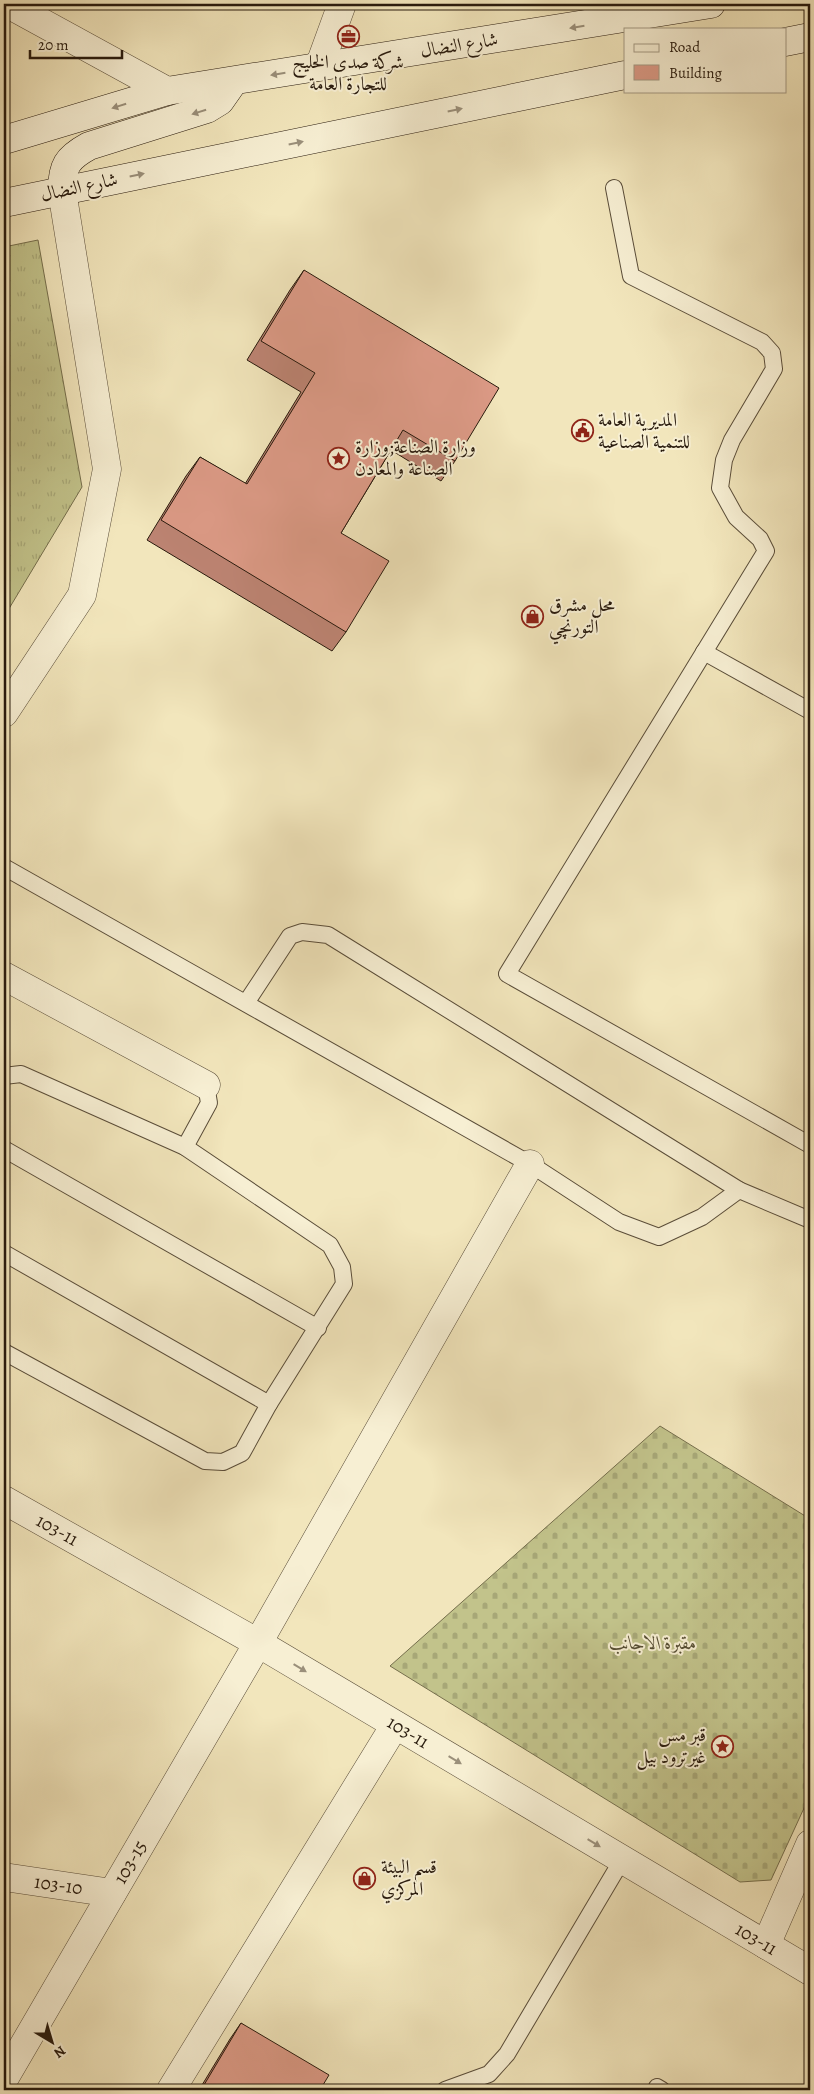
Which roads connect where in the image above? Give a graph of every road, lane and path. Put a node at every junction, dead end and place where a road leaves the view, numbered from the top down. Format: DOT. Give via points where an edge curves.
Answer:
graph roads {
  1 [pos="342,4"];
  2 [pos="711,4"];
  3 [pos="15,6"];
  4 [pos="611,13"];
  5 [pos="319,67"];
  6 [pos="624,75"];
  7 [pos="234,81"];
  8 [pos="167,92"];
  9 [pos="4,140"];
  10 [pos="614,188"];
  11 [pos="62,191"];
  12 [pos="4,203"];
  13 [pos="704,652"];
  14 [pos="810,711"];
  15 [pos="4,714"];
  16 [pos="4,866"];
  17 [pos="4,976"];
  18 [pos="246,1003"];
  19 [pos="4,1076"];
  20 [pos="206,1085"];
  21 [pos="810,1145"];
  22 [pos="185,1147"];
  23 [pos="4,1149"];
  24 [pos="530,1164"];
  25 [pos="739,1190"];
  26 [pos="810,1220"];
  27 [pos="4,1253"];
  28 [pos="318,1328"];
  29 [pos="4,1352"];
  30 [pos="269,1404"];
  31 [pos="4,1500"];
  32 [pos="258,1644"];
  33 [pos="395,1725"];
  34 [pos="810,1844"];
  35 [pos="622,1860"];
  36 [pos="4,1876"];
  37 [pos="112,1893"];
  38 [pos="766,1945"];
  39 [pos="810,1971"];
  40 [pos="4,2080"];
  41 [pos="171,2090"];
  42 [pos="445,2090"];
  1 -- 5 [label="street"];
  2 -- 4 [label="street, شارع النضال"];
  3 -- 8 [label="street"];
  4 -- 5 [label="street, شارع النضال, one-way"];
  5 -- 7 [label="street, شارع النضال, one-way"];
  11 -- 6 [label="street, شارع النضال, one-way"];
  7 -- 8 [label="street, شارع النضال"];
  7 -- 11 [label="street, one-way" via="220,102 207,109 89,146 78,153 68,161 62,173"];
  8 -- 9 [label="street, شارع النضال, one-way"];
  10 -- 13 [label="lane" via="631,276 762,342 772,353 774,369 732,440 720,482 736,517 760,539 766,551"];
  11 -- 12 [label="street, شارع النضال"];
  11 -- 15 [label="street" via="107,469 82,595"];
  13 -- 14 [label="lane"];
  13 -- 21 [label="lane" via="507,974"];
  16 -- 18 [label="lane"];
  17 -- 20 [label="street"];
  18 -- 24 [label="lane"];
  18 -- 25 [label="lane" via="290,936 302,932 328,935"];
  19 -- 22 [label="lane" via="21,1074"];
  20 -- 22 [label="lane" via="209,1103"];
  22 -- 28 [label="lane" via="330,1246 342,1267 344,1284"];
  23 -- 28 [label="lane"];
  24 -- 25 [label="lane" via="619,1222 659,1237 702,1217"];
  24 -- 32 [label="street, 103-15"];
  25 -- 26 [label="lane"];
  27 -- 30 [label="lane"];
  28 -- 30 [label="lane"];
  29 -- 30 [label="lane" via="205,1461 224,1462 242,1453"];
  31 -- 32 [label="street, 103-11"];
  32 -- 33 [label="street, 103-11, one-way"];
  32 -- 37 [label="street, 103-15"];
  33 -- 35 [label="street, 103-11, one-way"];
  33 -- 41 [label="street"];
  34 -- 38 [label="street"];
  35 -- 38 [label="street, 103-11"];
  35 -- 42 [label="lane" via="507,2054 489,2074"];
  36 -- 37 [label="street, 103-10"];
  37 -- 40 [label="street, 103-15"];
  38 -- 39 [label="street, 103-11"];
}
